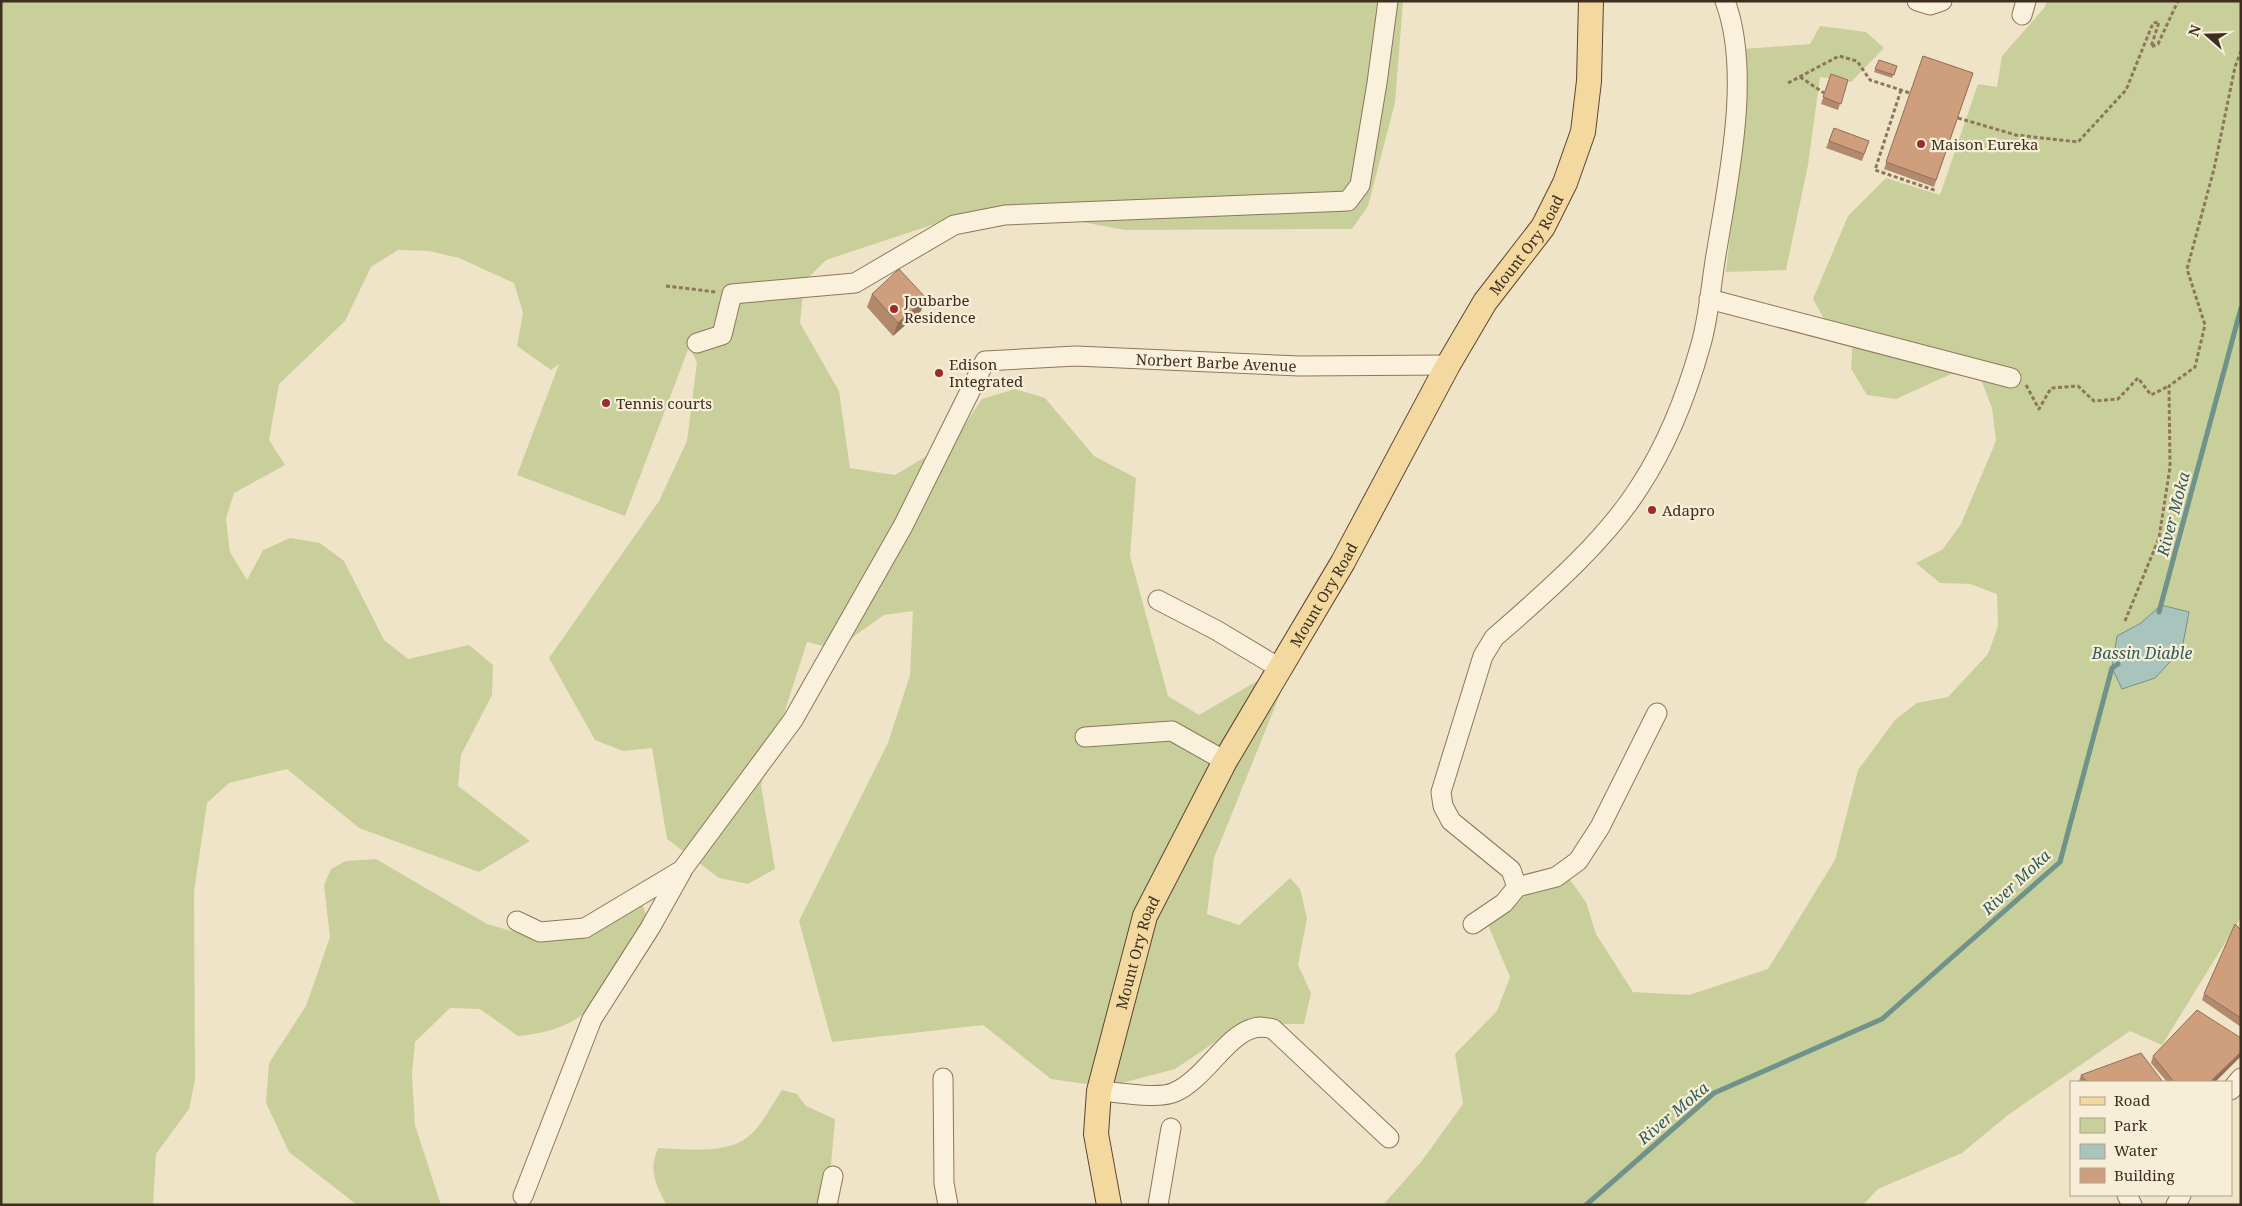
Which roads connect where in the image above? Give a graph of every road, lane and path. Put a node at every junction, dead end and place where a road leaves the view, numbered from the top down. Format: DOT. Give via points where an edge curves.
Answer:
graph roads {
  1 [pos="1388,1"];
  2 [pos="1591,1"];
  3 [pos="1725,1"];
  4 [pos="1917,1"];
  5 [pos="1942,1"];
  6 [pos="2178,1"];
  7 [pos="2241,51"];
  8 [pos="1799,77"];
  9 [pos="1788,83"];
  10 [pos="1901,90"];
  11 [pos="1824,93"];
  12 [pos="1910,93"];
  13 [pos="1958,118"];
  14 [pos="1937,191"];
  15 [pos="666,286"];
  16 [pos="732,294"];
  17 [pos="1709,299"];
  18 [pos="697,343"];
  19 [pos="1448,365"];
  20 [pos="2011,378"];
  21 [pos="2169,386"];
  22 [pos="1158,600"];
  23 [pos="2125,621"];
  24 [pos="1281,669"];
  25 [pos="1657,713"];
  26 [pos="1086,737"];
  27 [pos="1226,762"];
  28 [pos="682,870"];
  29 [pos="1517,887"];
  30 [pos="517,921"];
  31 [pos="1473,924"];
  32 [pos="943,1078"];
  33 [pos="2241,1078"];
  34 [pos="2232,1089"];
  35 [pos="1099,1091"];
  36 [pos="1171,1128"];
  37 [pos="1389,1138"];
  38 [pos="833,1176"];
  39 [pos="523,1196"];
  40 [pos="827,1205"];
  41 [pos="948,1205"];
  42 [pos="1109,1205"];
  43 [pos="1158,1205"];
  1 -- 16 [label="street" via="1360,185 1348,201 1005,215 954,225 855,283"];
  2 -- 19 [label="main road, Mount Ory Road" via="1589,81 1583,132 1565,184 1543,227 1485,302"];
  3 -- 17 [label="street" via="1736,50 1736,105 1729,176"];
  4 -- 5 [label="street" via="1930,5"];
  6 -- 13 [label="path" via="2158,44 2151,47 2159,22 2153,23 2126,90 2078,142 2016,135"];
  7 -- 21 [label="path" via="2187,269 2205,324 2195,367"];
  8 -- 9 [label="path"];
  8 -- 10 [label="path" via="1839,56 1857,61 1870,80"];
  8 -- 11 [label="path"];
  10 -- 12 [label="path"];
  10 -- 14 [label="path" via="1875,170"];
  15 -- 16 [label="path"];
  16 -- 18 [label="street" via="722,335"];
  17 -- 20 [label="street"];
  17 -- 29 [label="street" via="1701,344 1666,443 1640,487 1609,530 1494,638 1483,656 1441,792 1443,806 1451,821 1511,870"];
  19 -- 24 [label="main road, Mount Ory Road" via="1344,562"];
  19 -- 28 [label="street, Norbert Barbe Avenue" via="1299,366 1076,356 985,361 903,526 793,720"];
  20 -- 21 [label="path" via="2028,386 2038,409 2051,388 2078,386 2094,401 2118,399 2138,378 2151,395"];
  21 -- 23 [label="path" via="2170,467 2159,538"];
  22 -- 24 [label="street"];
  24 -- 27 [label="main road, Mount Ory Road"];
  25 -- 29 [label="street" via="1600,827 1578,861 1556,877"];
  26 -- 27 [label="street" via="1172,731"];
  27 -- 35 [label="main road, Mount Ory Road" via="1145,916"];
  28 -- 30 [label="street" via="585,928 540,932"];
  28 -- 39 [label="street" via="650,928 592,1018"];
  29 -- 31 [label="street" via="1504,903"];
  32 -- 41 [label="street" via="944,1183"];
  33 -- 34 [label="street"];
  35 -- 37 [label="street" via="1174,1093 1192,1082 1238,1037 1260,1026 1273,1029"];
  35 -- 42 [label="main road, Mount Ory Road" via="1096,1134"];
  36 -- 43 [label="street"];
  38 -- 40 [label="street"];
}
